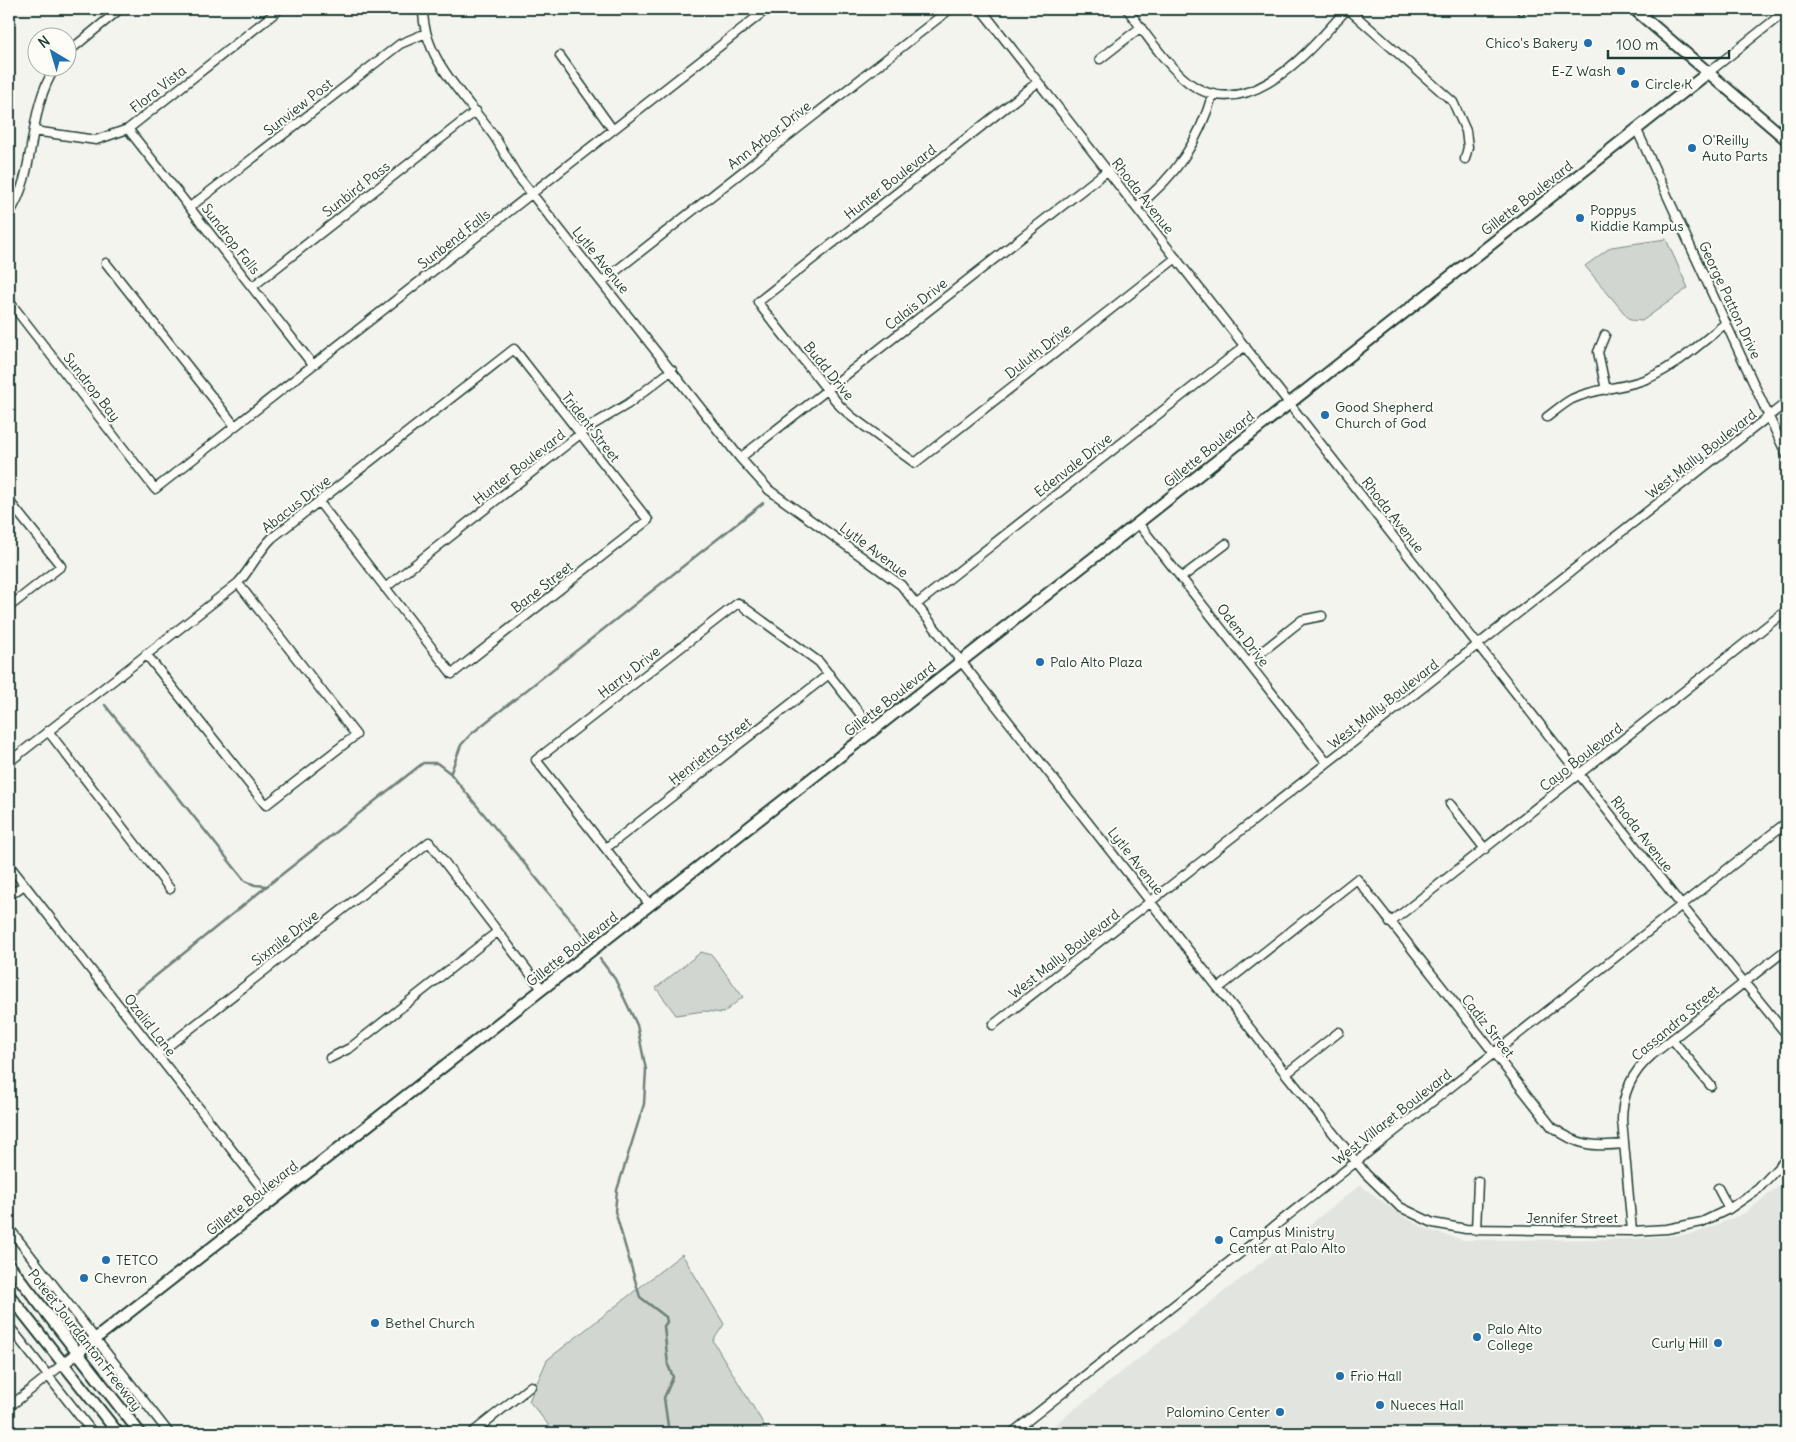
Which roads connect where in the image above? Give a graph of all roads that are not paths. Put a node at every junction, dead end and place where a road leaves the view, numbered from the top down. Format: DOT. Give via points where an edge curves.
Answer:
graph roads {
  1 [pos="120,9"];
  2 [pos="280,9"];
  3 [pos="423,9"];
  4 [pos="950,9"];
  5 [pos="981,9"];
  6 [pos="1127,9"];
  7 [pos="1348,9"];
  8 [pos="1634,9"];
  9 [pos="763,10"];
  10 [pos="1787,10"];
  11 [pos="1140,26"];
  12 [pos="426,33"];
  13 [pos="78,44"];
  14 [pos="560,56"];
  15 [pos="1100,59"];
  16 [pos="1709,72"];
  17 [pos="51,78"];
  18 [pos="1038,82"];
  19 [pos="1212,93"];
  20 [pos="476,111"];
  21 [pos="1636,128"];
  22 [pos="128,129"];
  23 [pos="34,130"];
  24 [pos="613,130"];
  25 [pos="1787,140"];
  26 [pos="1465,159"];
  27 [pos="1108,170"];
  28 [pos="532,193"];
  29 [pos="1136,207"];
  30 [pos="190,208"];
  31 [pos="9,214"];
  32 [pos="1176,258"];
  33 [pos="106,263"];
  34 [pos="603,281"];
  35 [pos="252,287"];
  36 [pos="9,301"];
  37 [pos="758,302"];
  38 [pos="1726,323"];
  39 [pos="1605,336"];
  40 [pos="1245,346"];
  41 [pos="514,349"];
  42 [pos="313,365"];
  43 [pos="672,370"];
  44 [pos="827,390"];
  45 [pos="1606,390"];
  46 [pos="1787,402"];
  47 [pos="1289,403"];
  48 [pos="1770,416"];
  49 [pos="1547,417"];
  50 [pos="235,426"];
  51 [pos="580,434"];
  52 [pos="1787,456"];
  53 [pos="740,458"];
  54 [pos="915,463"];
  55 [pos="156,489"];
  56 [pos="9,500"];
  57 [pos="319,502"];
  58 [pos="648,520"];
  59 [pos="1138,523"];
  60 [pos="1226,544"];
  61 [pos="1182,577"];
  62 [pos="238,583"];
  63 [pos="385,588"];
  64 [pos="917,604"];
  65 [pos="9,607"];
  66 [pos="1787,610"];
  67 [pos="1322,616"];
  68 [pos="1478,645"];
  69 [pos="146,654"];
  70 [pos="962,659"];
  71 [pos="1249,662"];
  72 [pos="829,674"];
  73 [pos="873,730"];
  74 [pos="48,731"];
  75 [pos="9,762"];
  76 [pos="1327,763"];
  77 [pos="1580,774"];
  78 [pos="1450,804"];
  79 [pos="1787,822"];
  80 [pos="606,848"];
  81 [pos="1485,849"];
  82 [pos="9,865"];
  83 [pos="24,884"];
  84 [pos="170,889"];
  85 [pos="9,896"];
  86 [pos="1151,901"];
  87 [pos="650,905"];
  88 [pos="1682,906"];
  89 [pos="1390,922"];
  90 [pos="497,932"];
  91 [pos="1787,949"];
  92 [pos="1744,983"];
  93 [pos="1219,988"];
  94 [pos="542,989"];
  95 [pos="993,1025"];
  96 [pos="1339,1032"];
  97 [pos="1787,1035"];
  98 [pos="1672,1039"];
  99 [pos="1494,1053"];
  100 [pos="158,1054"];
  101 [pos="330,1058"];
  102 [pos="1286,1074"];
  103 [pos="1711,1086"];
  104 [pos="1624,1144"];
  105 [pos="1787,1158"];
  106 [pos="1356,1161"];
  107 [pos="1478,1182"];
  108 [pos="1718,1188"];
  109 [pos="271,1200"];
  110 [pos="1729,1209"];
  111 [pos="9,1228"];
  112 [pos="1476,1230"];
  113 [pos="1632,1231"];
  114 [pos="9,1265"];
  115 [pos="9,1295"];
  116 [pos="9,1326"];
  117 [pos="96,1338"];
  118 [pos="78,1353"];
  119 [pos="63,1364"];
  120 [pos="48,1376"];
  121 [pos="531,1386"];
  122 [pos="9,1407"];
  123 [pos="93,1433"];
  124 [pos="118,1433"];
  125 [pos="140,1433"];
  126 [pos="170,1433"];
  127 [pos="472,1433"];
  128 [pos="1012,1433"];
  1 -- 13 [label="street"];
  2 -- 22 [label="street, Flora Vista"];
  3 -- 12 [label="street, Lytle Avenue"];
  4 -- 34 [label="street, Ann Arbor Drive"];
  5 -- 18 [label="street, Rhoda Avenue"];
  6 -- 11 [label="street"];
  7 -- 19 [label="street" via="1307,54 1267,84 1238,94"];
  7 -- 26 [label="street" via="1453,102 1466,131 1468,147"];
  8 -- 16 [label="main road"];
  9 -- 24 [label="street, Sunbend Falls"];
  10 -- 16 [label="street, Gillette Boulevard"];
  11 -- 15 [label="street"];
  11 -- 19 [label="street" via="1181,76"];
  12 -- 20 [label="street, Lytle Avenue" via="445,72"];
  12 -- 30 [label="street, Sunview Post" via="400,44"];
  14 -- 24 [label="street"];
  16 -- 21 [label="main road, Gillette Boulevard"];
  16 -- 25 [label="main road"];
  17 -- 23 [label="street" via="43,93"];
  18 -- 27 [label="street, Rhoda Avenue"];
  18 -- 37 [label="street, Hunter Boulevard"];
  19 -- 29 [label="street" via="1203,125 1170,177"];
  20 -- 28 [label="street, Lytle Avenue"];
  20 -- 35 [label="street, Sunbird Pass"];
  21 -- 38 [label="street, George Patton Drive"];
  21 -- 47 [label="main road, Gillette Boulevard"];
  22 -- 23 [label="street, Flora Vista" via="96,140"];
  22 -- 30 [label="street, Sundrop Falls"];
  23 -- 31 [label="street" via="22,189"];
  24 -- 28 [label="street, Sunbend Falls"];
  27 -- 29 [label="street, Rhoda Avenue"];
  27 -- 44 [label="street, Calais Drive"];
  28 -- 34 [label="street, Lytle Avenue"];
  28 -- 42 [label="street, Sunbend Falls"];
  29 -- 32 [label="street, Rhoda Avenue"];
  30 -- 35 [label="street, Sundrop Falls"];
  32 -- 40 [label="street, Rhoda Avenue"];
  32 -- 54 [label="street, Duluth Drive"];
  33 -- 50 [label="street"];
  34 -- 43 [label="street, Lytle Avenue"];
  35 -- 42 [label="street, Sundrop Falls"];
  36 -- 55 [label="street, Sundrop Bay"];
  37 -- 44 [label="street, Budd Drive"];
  38 -- 45 [label="street" via="1668,369 1637,383"];
  38 -- 48 [label="street, George Patton Drive"];
  39 -- 45 [label="street" via="1598,352"];
  40 -- 47 [label="street, Rhoda Avenue"];
  40 -- 64 [label="street, Edenvale Drive"];
  41 -- 51 [label="street, Trident Street"];
  41 -- 57 [label="street, Abacus Drive"];
  42 -- 50 [label="street, Sunbend Falls"];
  43 -- 51 [label="street, Hunter Boulevard" via="628,404"];
  43 -- 53 [label="street, Lytle Avenue"];
  44 -- 53 [label="street, Calais Drive"];
  44 -- 54 [label="street, Budd Drive" via="852,417"];
  45 -- 49 [label="street" via="1573,399"];
  46 -- 48 [label="street, West Mally Boulevard"];
  47 -- 59 [label="main road, Gillette Boulevard"];
  47 -- 68 [label="street, Rhoda Avenue"];
  48 -- 52 [label="street, George Patton Drive"];
  48 -- 68 [label="street, West Mally Boulevard"];
  50 -- 55 [label="street, Sunbend Falls"];
  51 -- 58 [label="street, Trident Street"];
  51 -- 63 [label="street, Hunter Boulevard"];
  53 -- 64 [label="street, Lytle Avenue" via="768,490 894,578"];
  56 -- 65 [label="street" via="61,566"];
  57 -- 62 [label="street, Abacus Drive" via="263,547"];
  57 -- 63 [label="street"];
  58 -- 63 [label="street, Bane Street" via="452,674"];
  59 -- 61 [label="street, Odem Drive"];
  59 -- 70 [label="main road, Gillette Boulevard"];
  60 -- 61 [label="street"];
  61 -- 71 [label="street, Odem Drive"];
  62 -- 69 [label="street, Abacus Drive"];
  62 -- 69 [label="street" via="356,735 266,804"];
  64 -- 70 [label="street, Lytle Avenue"];
  66 -- 77 [label="street, Cayo Boulevard"];
  67 -- 71 [label="street" via="1302,620"];
  68 -- 76 [label="street, West Mally Boulevard"];
  68 -- 77 [label="street, Rhoda Avenue"];
  69 -- 74 [label="street, Abacus Drive"];
  70 -- 73 [label="main road, Gillette Boulevard"];
  70 -- 86 [label="street, Lytle Avenue"];
  71 -- 76 [label="street, Odem Drive"];
  72 -- 73 [label="street"];
  72 -- 80 [label="street, Henrietta Street"];
  72 -- 80 [label="street, Harry Drive" via="809,653 738,603 536,760"];
  73 -- 87 [label="main road, Gillette Boulevard"];
  74 -- 75 [label="street, Abacus Drive"];
  74 -- 84 [label="street"];
  76 -- 86 [label="street, West Mally Boulevard"];
  77 -- 81 [label="street, Cayo Boulevard"];
  77 -- 88 [label="street, Rhoda Avenue"];
  78 -- 81 [label="street"];
  79 -- 88 [label="street, West Villaret Boulevard"];
  80 -- 87 [label="street"];
  81 -- 89 [label="street, Cayo Boulevard"];
  82 -- 83 [label="street, Ozalid Lane"];
  83 -- 85 [label="street"];
  83 -- 100 [label="street, Ozalid Lane"];
  86 -- 93 [label="street, Lytle Avenue"];
  86 -- 95 [label="street, West Mally Boulevard"];
  87 -- 94 [label="main road, Gillette Boulevard"];
  88 -- 92 [label="street, Rhoda Avenue"];
  88 -- 99 [label="street, West Villaret Boulevard"];
  89 -- 93 [label="street, Cadiz Street" via="1357,879"];
  89 -- 99 [label="street, Cadiz Street"];
  90 -- 94 [label="street"];
  90 -- 100 [label="street, Sixmile Drive" via="428,842"];
  90 -- 101 [label="street" via="350,1048"];
  91 -- 92 [label="street, Cassandra Street"];
  92 -- 97 [label="street, Rhoda Avenue"];
  92 -- 98 [label="street, Cassandra Street"];
  93 -- 102 [label="street, Lytle Avenue"];
  94 -- 109 [label="main road, Gillette Boulevard"];
  96 -- 102 [label="street"];
  98 -- 103 [label="street"];
  98 -- 104 [label="street, Cassandra Street" via="1646,1060 1631,1080 1622,1112"];
  99 -- 104 [label="street, Cadiz Street" via="1542,1116 1567,1138 1591,1146"];
  99 -- 106 [label="street, West Villaret Boulevard"];
  100 -- 109 [label="street, Ozalid Lane"];
  102 -- 106 [label="street, Lytle Avenue"];
  104 -- 113 [label="street, Cassandra Street"];
  105 -- 110 [label="street, Jennifer Street" via="1758,1189"];
  106 -- 112 [label="street, Jennifer Street" via="1400,1207 1433,1223"];
  106 -- 128 [label="street, West Villaret Boulevard"];
  107 -- 112 [label="street"];
  108 -- 110 [label="street"];
  109 -- 117 [label="main road, Gillette Boulevard"];
  110 -- 113 [label="street, Jennifer Street" via="1684,1226"];
  111 -- 117 [label="street, Poteet Jourdanton Freeway"];
  112 -- 113 [label="street, Jennifer Street"];
  114 -- 118 [label="main road, Poteet Jourdanton Freeway"];
  115 -- 119 [label="main road"];
  116 -- 120 [label="street"];
  117 -- 118 [label="main road, Gillette Boulevard"];
  117 -- 126 [label="street, Poteet Jourdanton Freeway"];
  118 -- 119 [label="main road, Gillette Boulevard"];
  118 -- 125 [label="main road, Poteet Jourdanton Freeway"];
  119 -- 120 [label="street, Gillette Boulevard"];
  119 -- 124 [label="main road"];
  120 -- 122 [label="street, Gillette Boulevard"];
  120 -- 123 [label="street"];
  121 -- 127 [label="street"];
}
